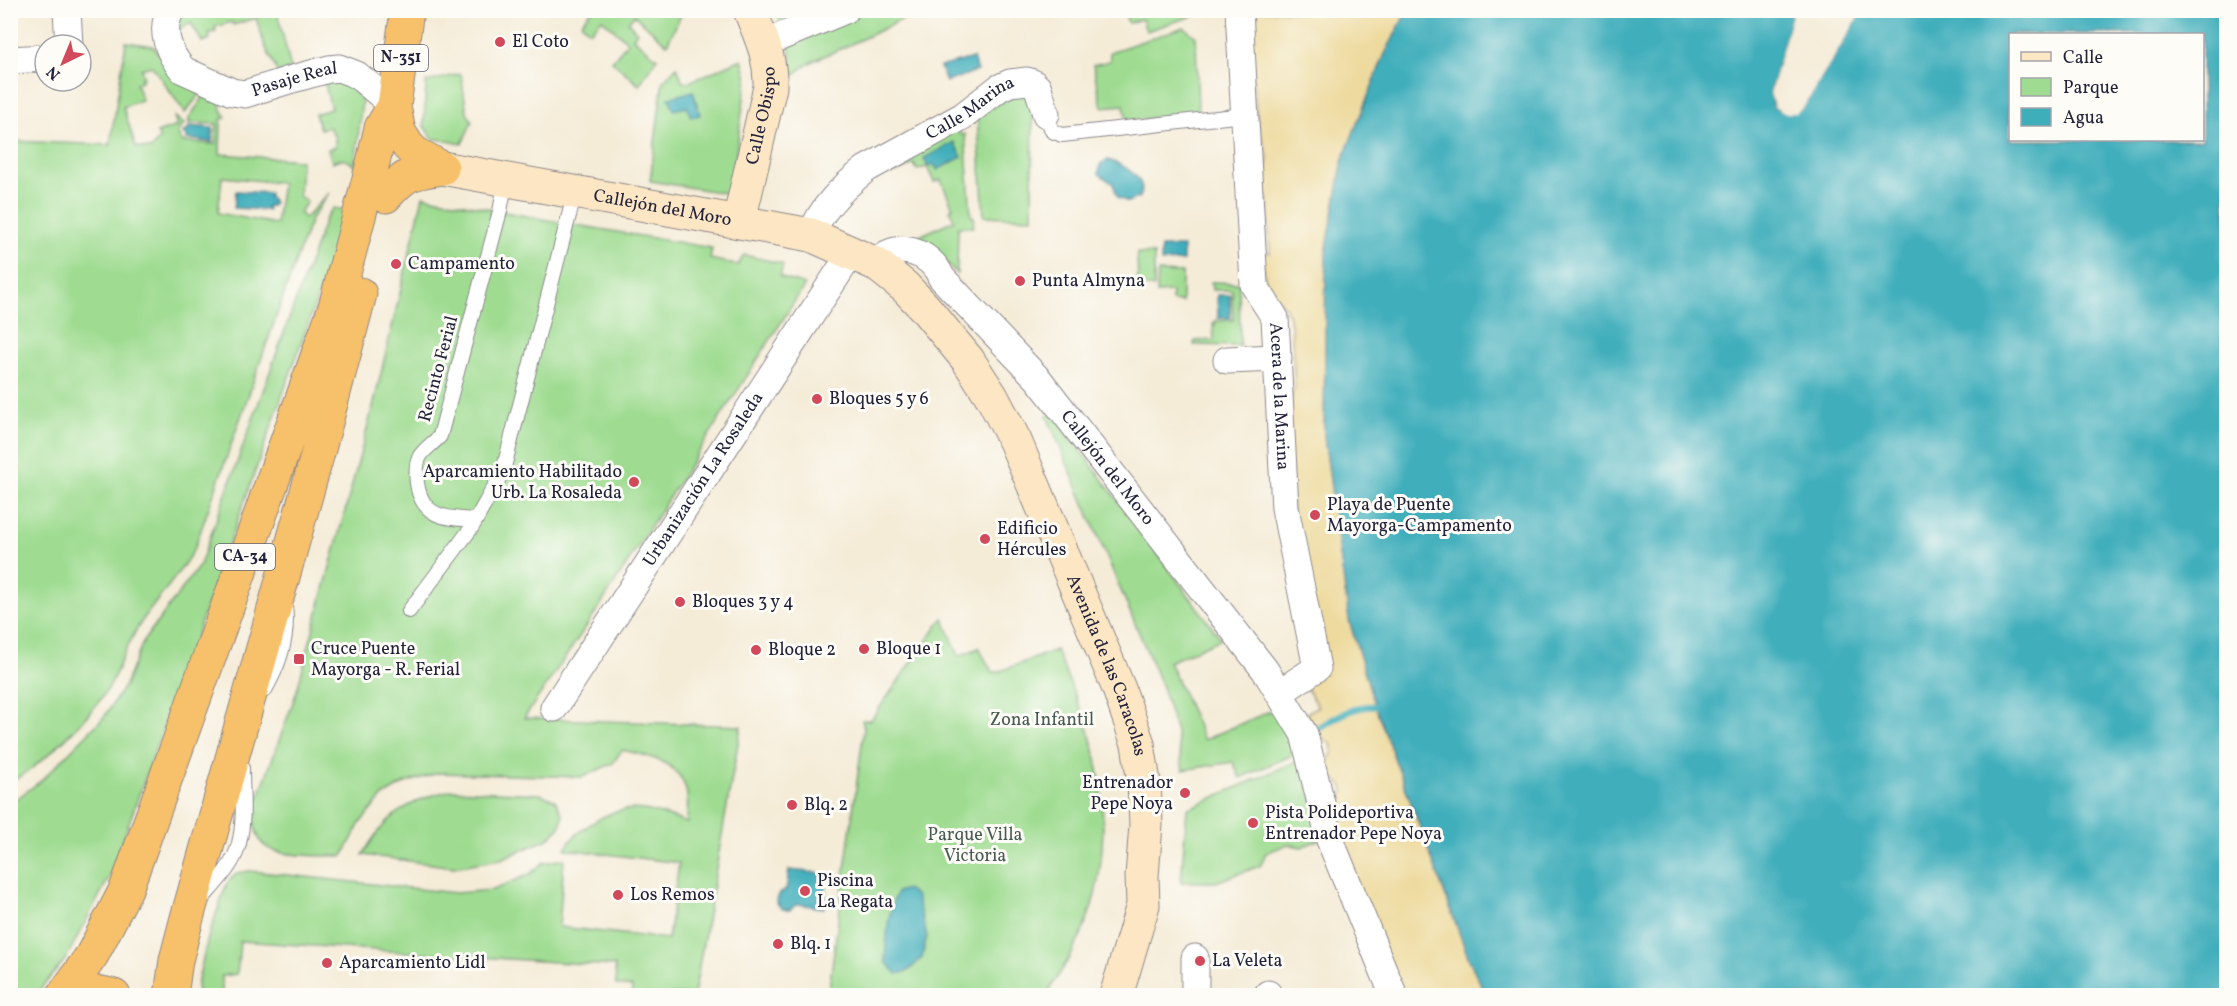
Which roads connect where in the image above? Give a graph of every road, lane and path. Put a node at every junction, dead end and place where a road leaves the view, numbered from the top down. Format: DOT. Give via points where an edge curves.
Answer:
graph roads {
  1 [pos="67,10"];
  2 [pos="171,10"];
  3 [pos="407,10"];
  4 [pos="750,10"];
  5 [pos="845,10"];
  6 [pos="1239,10"];
  7 [pos="68,33"];
  8 [pos="763,44"];
  9 [pos="33,59"];
  10 [pos="10,60"];
  11 [pos="1046,114"];
  12 [pos="1244,115"];
  13 [pos="396,119"];
  14 [pos="442,168"];
  15 [pos="506,180"];
  16 [pos="574,192"];
  17 [pos="386,196"];
  18 [pos="739,221"];
  19 [pos="811,235"];
  20 [pos="864,258"];
  21 [pos="941,277"];
  22 [pos="905,287"];
  23 [pos="1278,358"];
  24 [pos="1227,360"];
  25 [pos="476,520"];
  26 [pos="409,611"];
  27 [pos="1279,693"];
  28 [pos="554,708"];
  29 [pos="1142,876"];
  30 [pos="1195,958"];
  31 [pos="63,996"];
  32 [pos="72,996"];
  33 [pos="114,996"];
  34 [pos="171,996"];
  35 [pos="1093,996"];
  36 [pos="1116,996"];
  37 [pos="1196,996"];
  38 [pos="1394,996"];
  1 -- 7 [label="street"];
  2 -- 13 [label="street, Pasaje Real" via="165,29 169,46 183,70 232,92 247,94 339,68 357,75"];
  3 -- 13 [label="highway, N-351"];
  4 -- 8 [label="street, Calle Obispo"];
  5 -- 8 [label="street"];
  6 -- 12 [label="street, Acera de la Marina"];
  8 -- 18 [label="street, Calle Obispo" via="771,68 770,87"];
  9 -- 10 [label="street"];
  11 -- 12 [label="lane, Calle Marina" via="1052,132 1062,135"];
  11 -- 19 [label="street, Calle Marina" via="1033,83 1018,81 999,88 963,116 853,179 820,216"];
  12 -- 23 [label="street, Acera de la Marina" via="1254,285 1275,318"];
  13 -- 14 [label="highway" via="408,146"];
  13 -- 17 [label="highway, CA-34"];
  13 -- 31 [label="highway, CA-34" via="381,128 334,307 126,890 92,955"];
  14 -- 15 [label="street, Callejón del Moro"];
  14 -- 17 [label="highway" via="413,172"];
  15 -- 16 [label="street, Callejón del Moro"];
  15 -- 25 [label="lane, Recinto Ferial" via="440,436 420,456 416,468 419,494 426,508 438,516"];
  16 -- 18 [label="street, Callejón del Moro"];
  16 -- 25 [label="lane" via="503,471"];
  17 -- 34 [label="highway, CA-34" via="187,918"];
  18 -- 19 [label="street, Callejón del Moro"];
  19 -- 20 [label="street, Callejón del Moro"];
  20 -- 21 [label="street, Callejón del Moro" via="907,250 928,259"];
  20 -- 22 [label="street, Callejón del Moro"];
  20 -- 28 [label="street, Urbanización La Rosaleda"];
  21 -- 22 [label="street" via="921,271"];
  21 -- 27 [label="street, Callejón del Moro" via="1040,380"];
  22 -- 29 [label="street, Avenida de las Caracolas" via="968,360 1001,414 1119,690 1138,744 1144,782"];
  23 -- 24 [label="street"];
  23 -- 27 [label="street, Acera de la Marina" via="1285,508 1317,668"];
  25 -- 26 [label="lane"];
  27 -- 38 [label="street" via="1304,734 1330,840"];
  29 -- 35 [label="street, Avenida de las Caracolas" via="1117,947"];
  29 -- 36 [label="street, Avenida de las Caracolas" via="1143,905"];
  30 -- 37 [label="street"];
  32 -- 33 [label="highway"];
}
